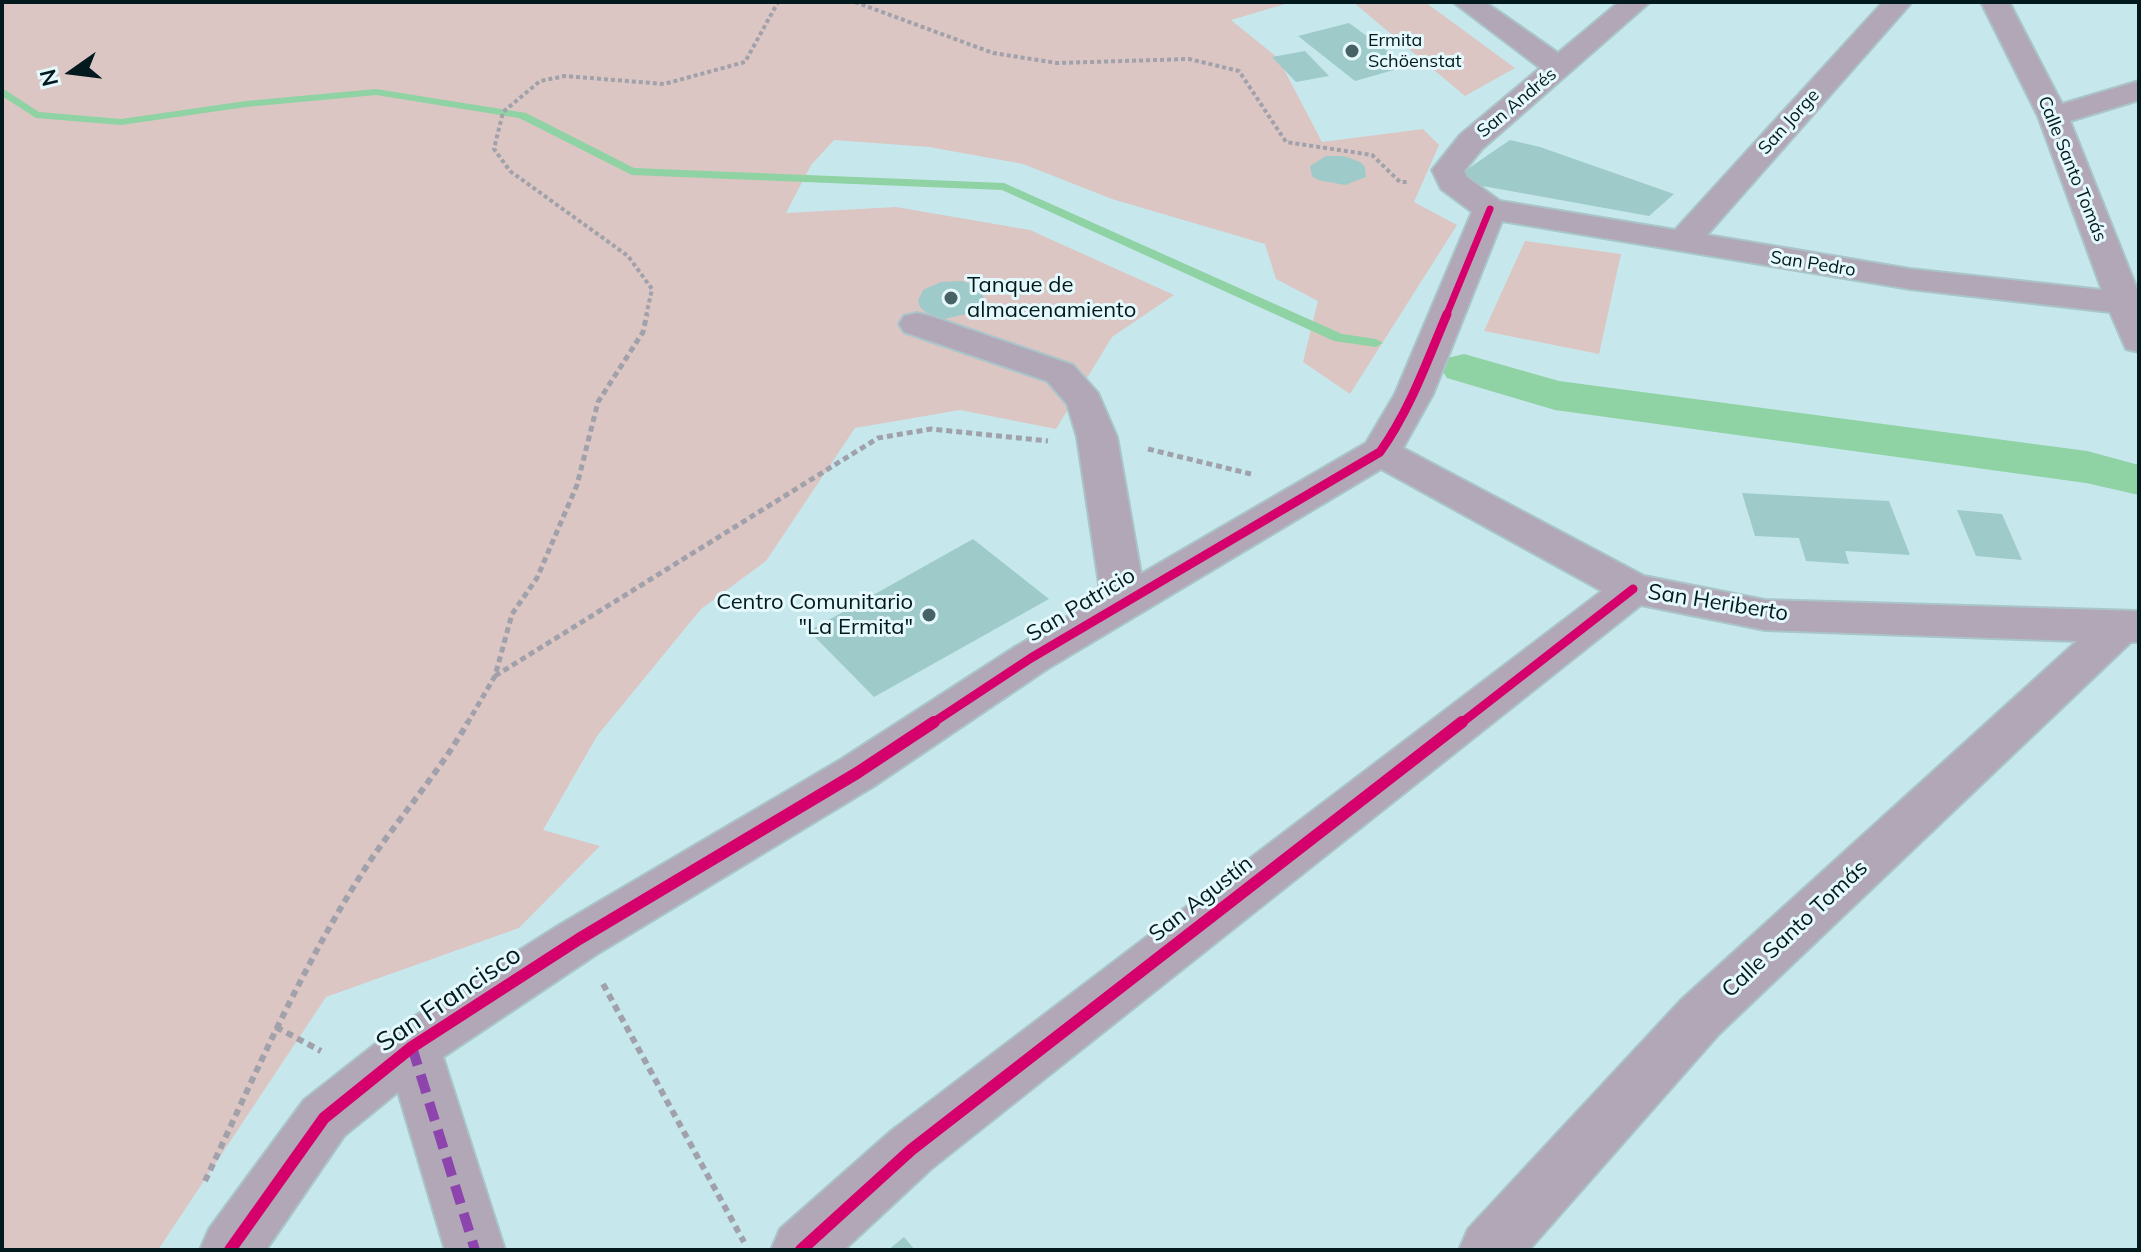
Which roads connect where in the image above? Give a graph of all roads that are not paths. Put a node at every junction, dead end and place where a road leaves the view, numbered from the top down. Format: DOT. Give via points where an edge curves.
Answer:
graph roads {
  1 [pos="1467,2"];
  2 [pos="1636,2"];
  3 [pos="1898,2"];
  4 [pos="1995,2"];
  5 [pos="1559,68"];
  6 [pos="2139,90"];
  7 [pos="2053,116"];
  8 [pos="1490,209"];
  9 [pos="1681,243"];
  10 [pos="2132,305"];
  11 [pos="917,324"];
  12 [pos="2139,341"];
  13 [pos="1380,452"];
  14 [pos="1633,589"];
  15 [pos="1124,602"];
  16 [pos="2130,627"];
  17 [pos="579,939"];
  18 [pos="412,1047"];
  19 [pos="230,1250"];
  20 [pos="475,1250"];
  21 [pos="801,1250"];
  22 [pos="1489,1250"];
  1 -- 5 [label="street"];
  2 -- 5 [label="street, San Andrés"];
  3 -- 9 [label="street, San Jorge"];
  4 -- 7 [label="street, Calle Santo Tomás"];
  5 -- 8 [label="street, San Andrés" via="1448,170 1452,182"];
  6 -- 7 [label="street"];
  7 -- 10 [label="street, Calle Santo Tomás"];
  8 -- 9 [label="street, San Pedro"];
  8 -- 13 [label="street, San Patricio" via="1414,394"];
  9 -- 10 [label="street, San Pedro" via="1910,279"];
  10 -- 12 [label="street, Calle Santo Tomás"];
  11 -- 15 [label="street" via="1060,373 1085,401 1097,437"];
  13 -- 14 [label="street, San Heriberto"];
  13 -- 15 [label="street, San Patricio"];
  14 -- 16 [label="street, San Heriberto" via="1765,615"];
  14 -- 21 [label="street, San Agustín" via="911,1150"];
  15 -- 17 [label="street, San Patricio" via="857,773"];
  16 -- 22 [label="street, Calle Santo Tomás" via="1700,1017"];
  17 -- 18 [label="street, San Francisco"];
  18 -- 19 [label="street, San Francisco" via="324,1118"];
  18 -- 20 [label="street"];
}
